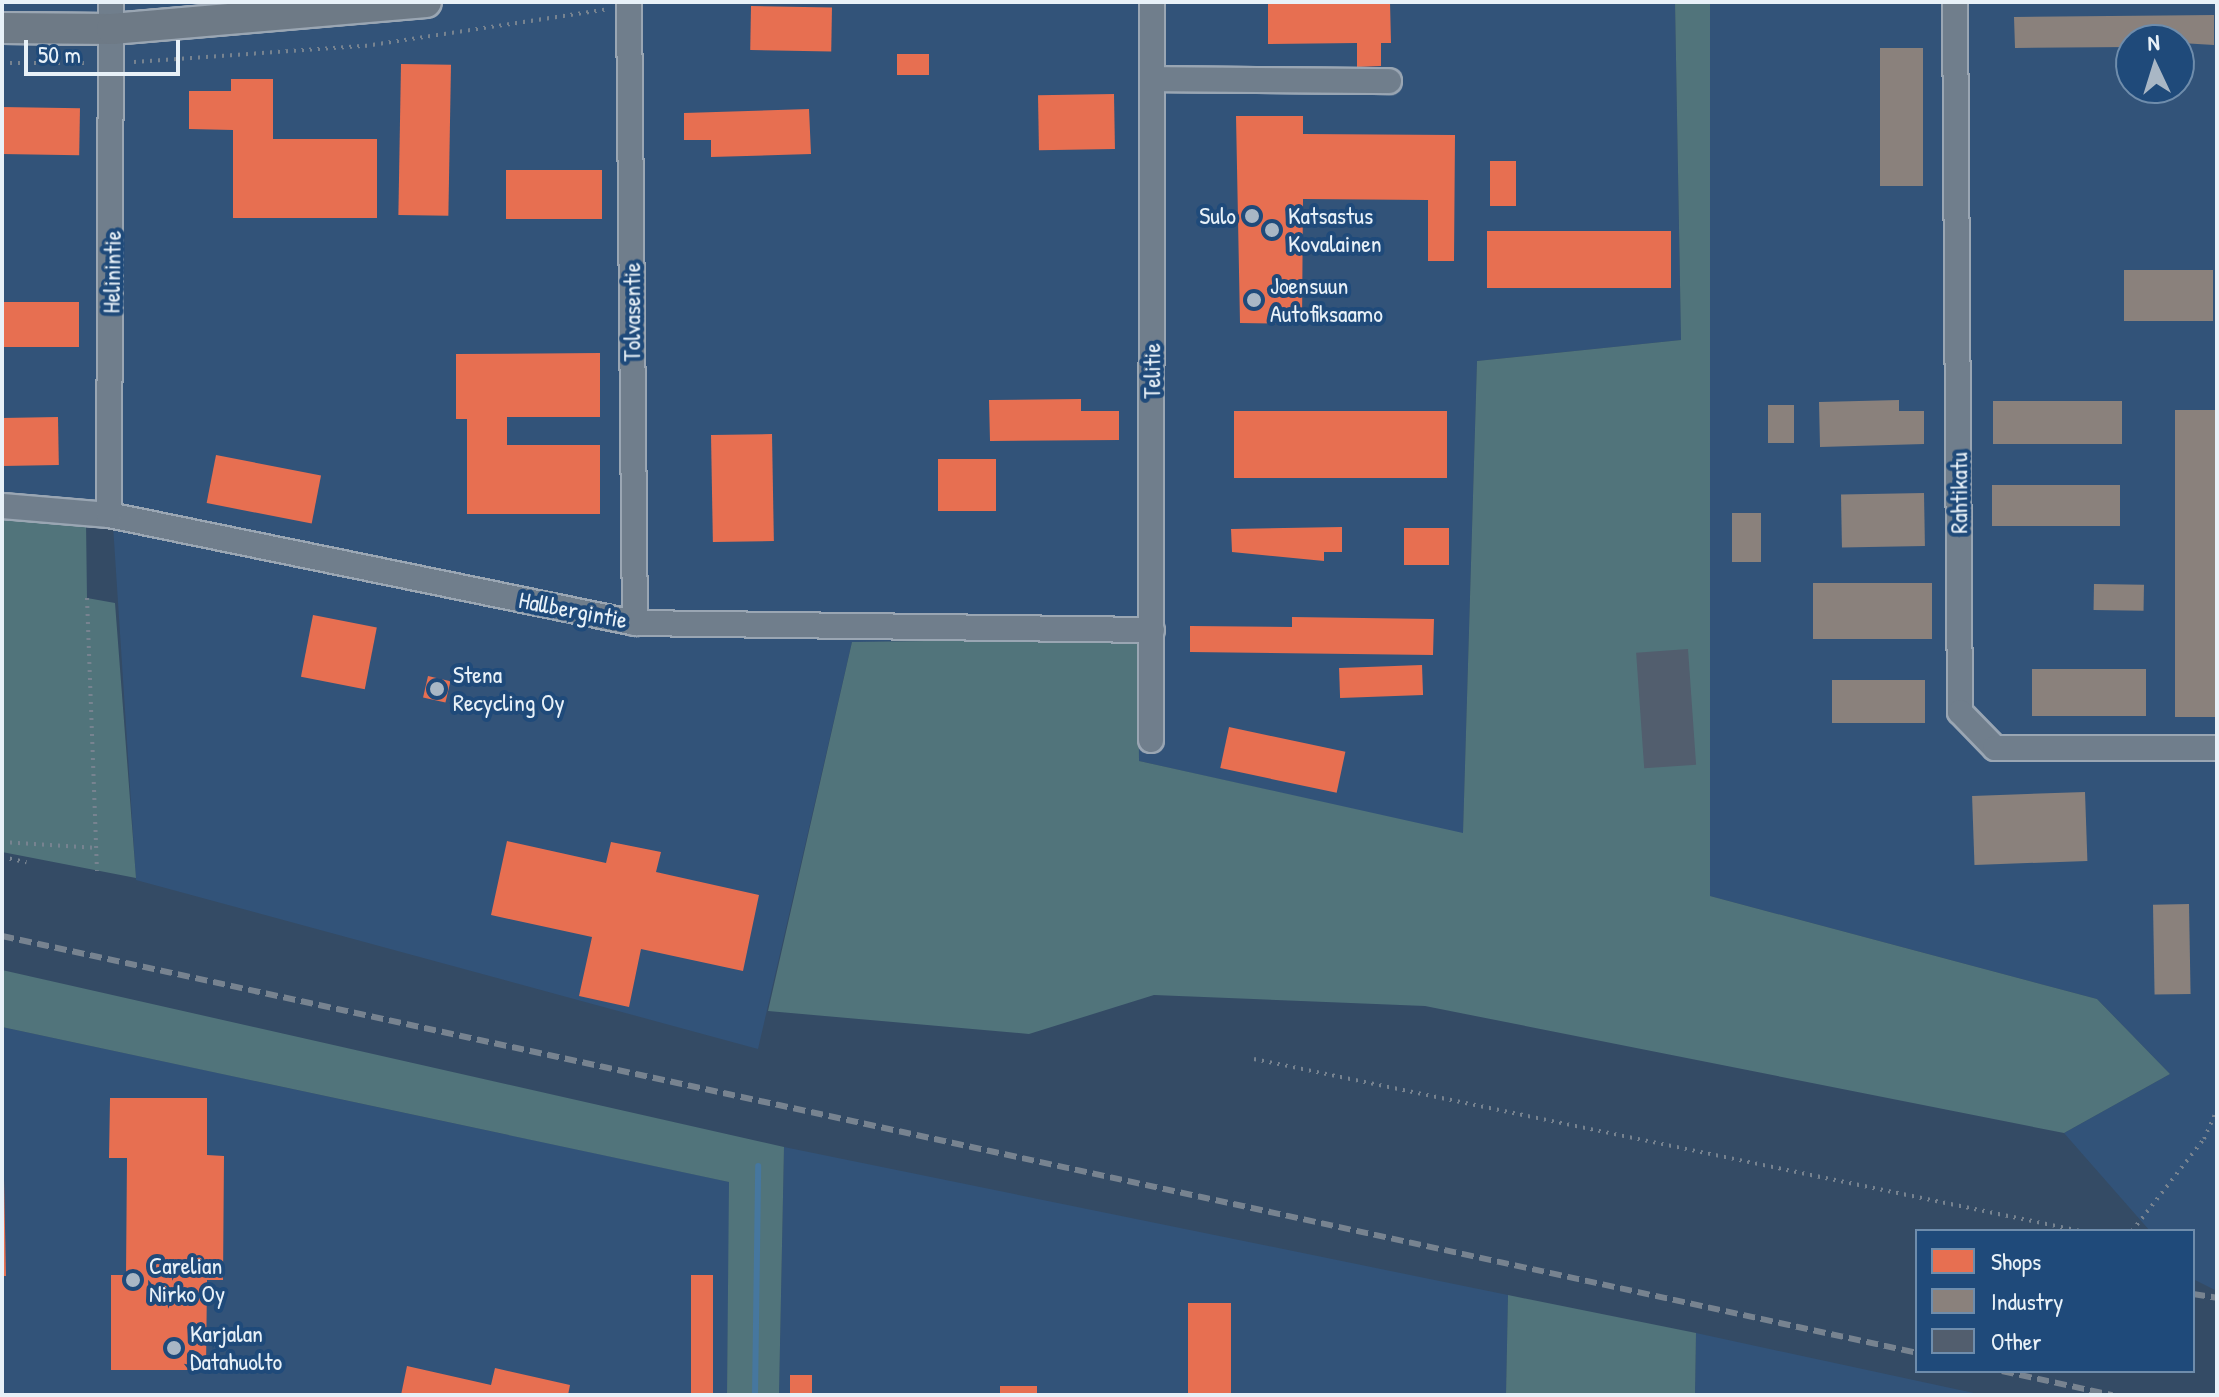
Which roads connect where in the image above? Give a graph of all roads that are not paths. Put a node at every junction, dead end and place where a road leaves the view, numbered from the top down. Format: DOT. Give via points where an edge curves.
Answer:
graph roads {
  1 [pos="426,2"];
  2 [pos="1152,2"];
  3 [pos="1955,2"];
  4 [pos="630,4"];
  5 [pos="112,16"];
  6 [pos="2,28"];
  7 [pos="1153,79"];
  8 [pos="1389,81"];
  9 [pos="2,506"];
  10 [pos="109,515"];
  11 [pos="635,623"];
  12 [pos="1152,630"];
  13 [pos="1151,740"];
  14 [pos="2217,748"];
  1 -- 5 [label="main road"];
  2 -- 7 [label="street, Telitie"];
  3 -- 14 [label="street, Rahtikatu" via="1960,712 1995,748"];
  4 -- 11 [label="street, Tolvasentie"];
  5 -- 6 [label="main road"];
  5 -- 10 [label="street, Helinintie"];
  7 -- 8 [label="street"];
  7 -- 12 [label="street, Telitie"];
  9 -- 10 [label="street, Hallbergintie"];
  10 -- 11 [label="street, Hallbergintie"];
  11 -- 12 [label="street, Hallbergintie"];
  12 -- 13 [label="street, Telitie"];
}
